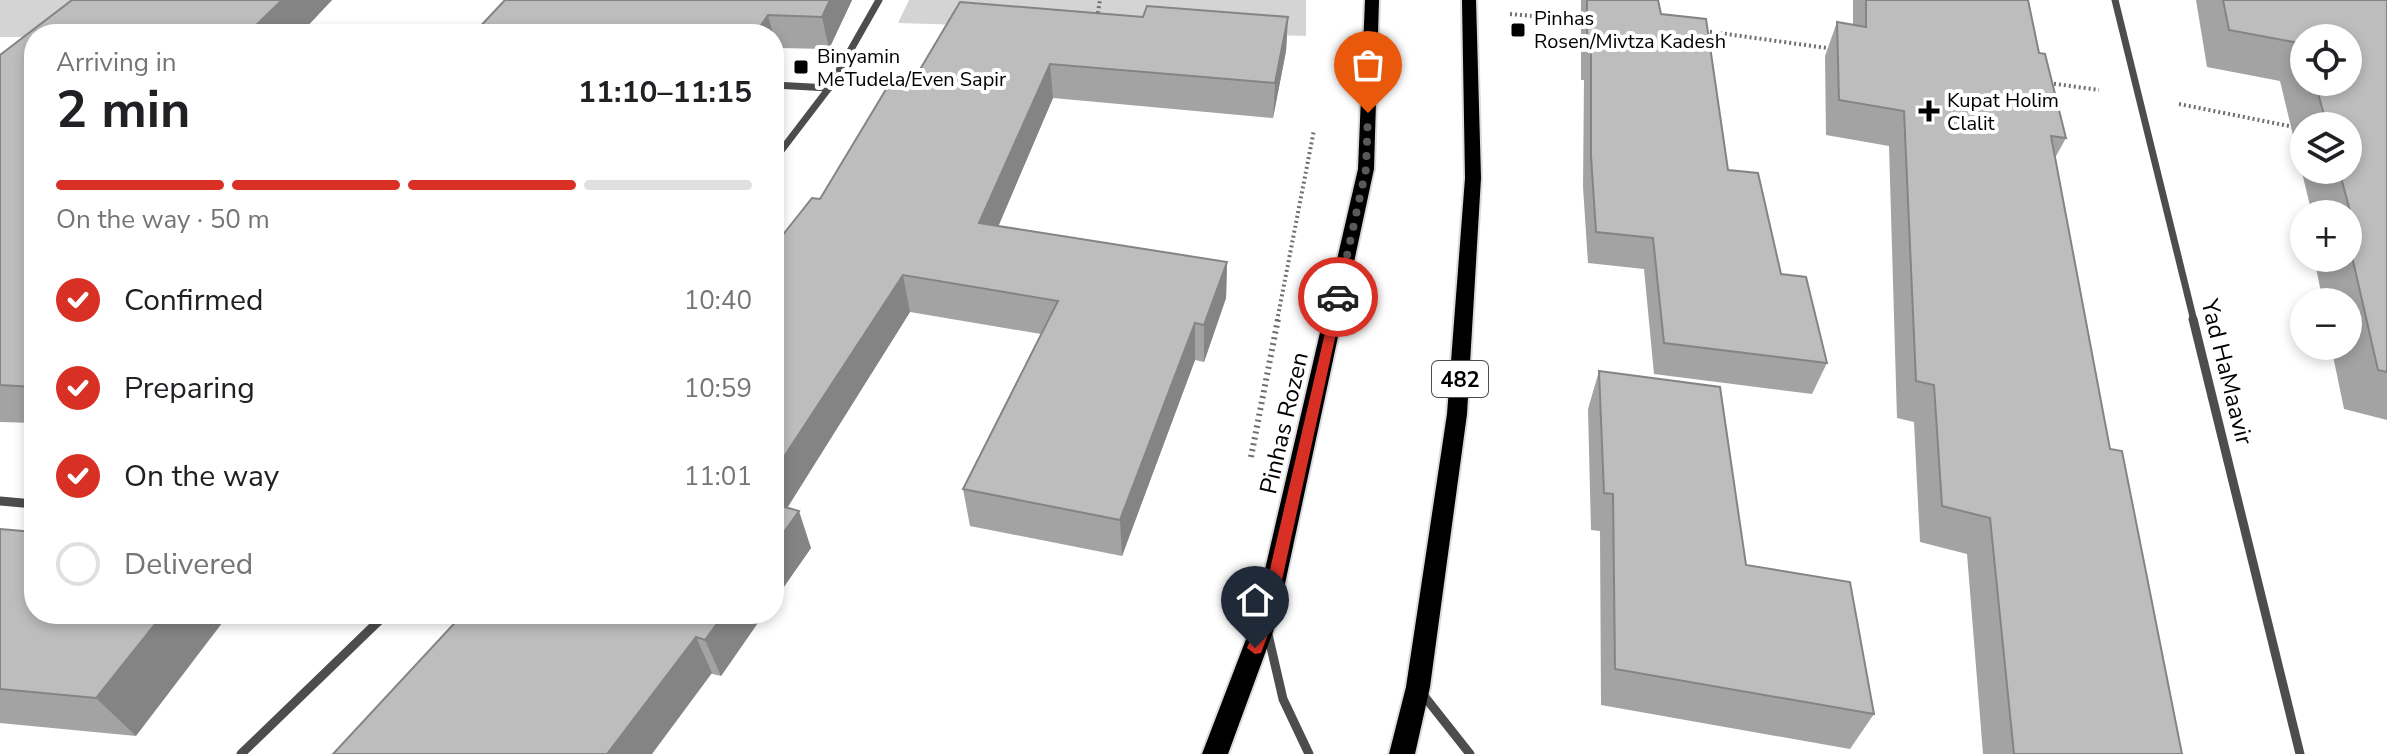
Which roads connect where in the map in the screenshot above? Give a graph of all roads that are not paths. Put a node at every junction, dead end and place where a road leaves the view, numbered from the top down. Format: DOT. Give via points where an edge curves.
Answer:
graph roads {
  1 [pos="879,0"];
  2 [pos="1372,0"];
  3 [pos="2115,0"];
  4 [pos="1470,6"];
  5 [pos="784,86"];
  6 [pos="829,88"];
  7 [pos="784,147"];
  8 [pos="0,501"];
  9 [pos="24,503"];
  10 [pos="1265,621"];
  11 [pos="376,624"];
  12 [pos="1418,687"];
  13 [pos="241,754"];
  14 [pos="1215,754"];
  15 [pos="1309,754"];
  16 [pos="1402,754"];
  17 [pos="1470,754"];
  18 [pos="2300,754"];
  1 -- 6 [label="street"];
  2 -- 10 [label="main road, Pinhas Rozen" via="1366,169"];
  3 -- 18 [label="street, Yad HaMaavir"];
  4 -- 12 [label="main road, 482" via="1473,178 1457,414"];
  5 -- 6 [label="street"];
  6 -- 7 [label="street"];
  8 -- 9 [label="street"];
  10 -- 14 [label="main road, Pinhas Rozen"];
  10 -- 15 [label="street" via="1283,699"];
  11 -- 13 [label="street"];
  12 -- 16 [label="main road, 482"];
  12 -- 17 [label="street"];
}
